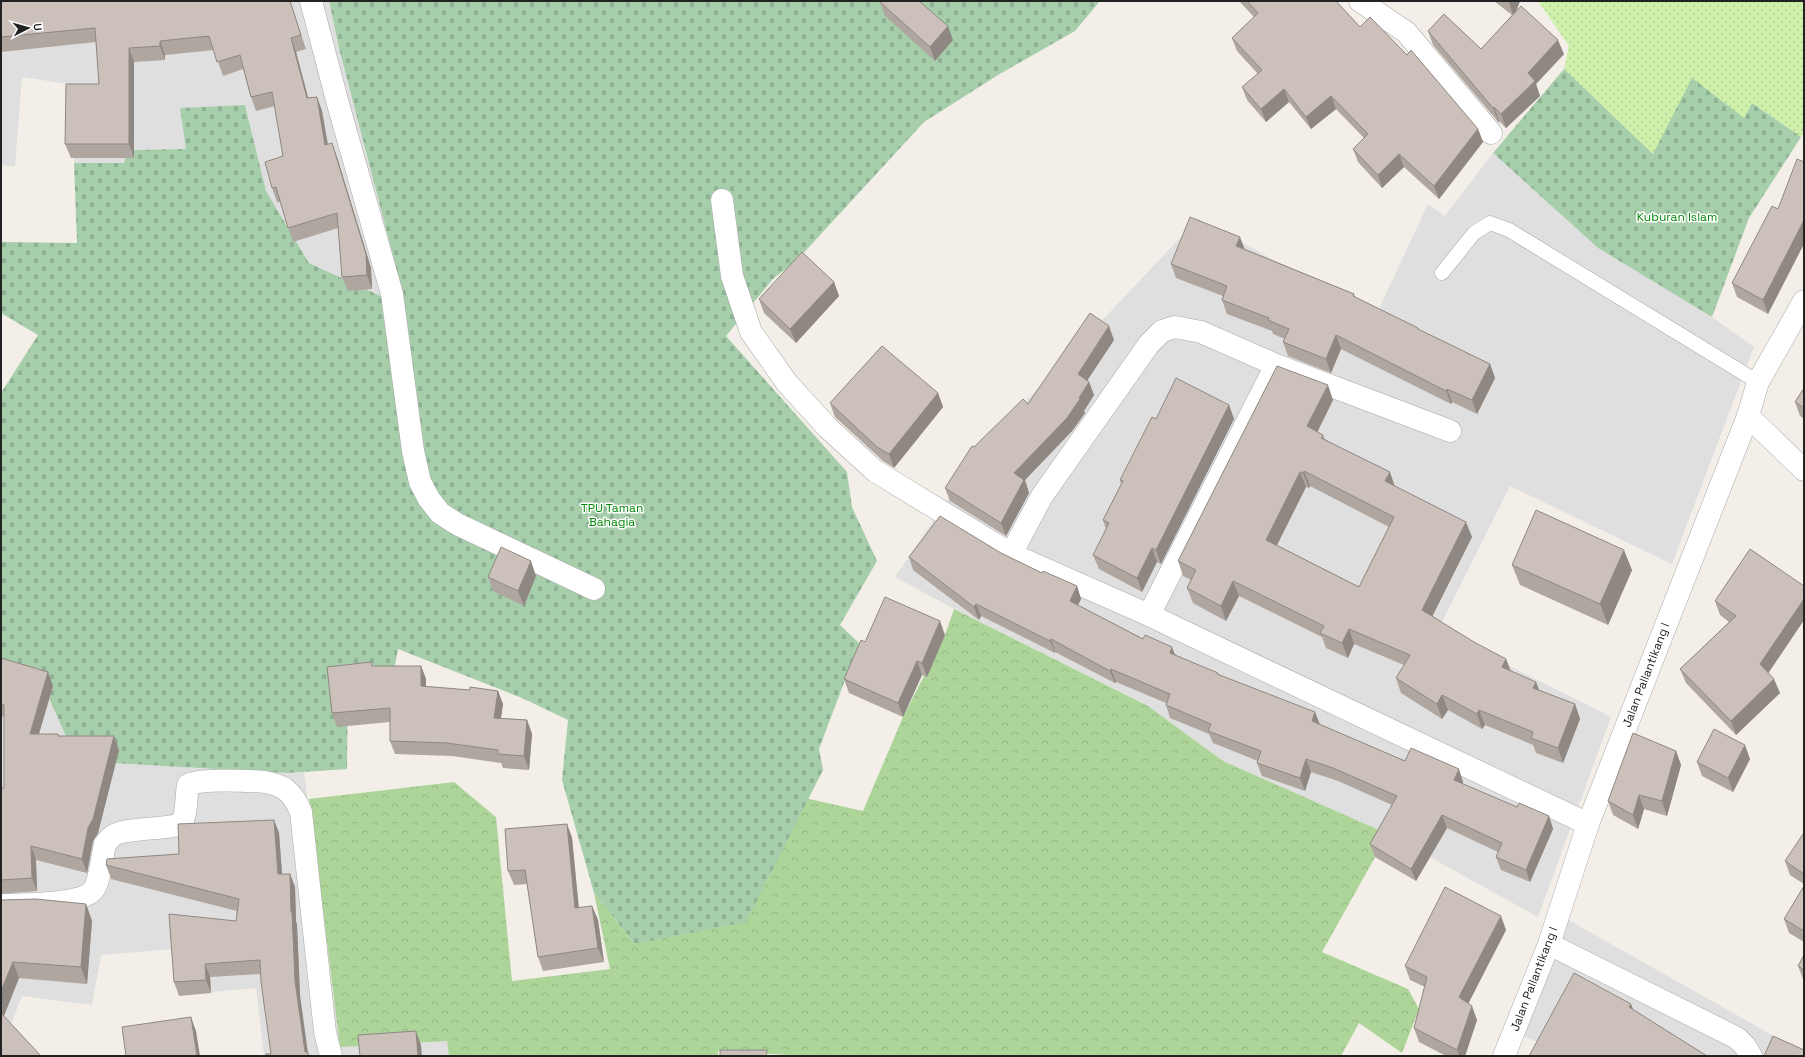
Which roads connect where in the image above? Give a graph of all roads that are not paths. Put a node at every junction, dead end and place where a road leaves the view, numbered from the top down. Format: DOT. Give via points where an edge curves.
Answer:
graph roads {
  1 [pos="311,1"];
  2 [pos="1360,1"];
  3 [pos="1491,133"];
  4 [pos="722,200"];
  5 [pos="1442,273"];
  6 [pos="1803,307"];
  7 [pos="1276,366"];
  8 [pos="1758,382"];
  9 [pos="1748,416"];
  10 [pos="1450,431"];
  11 [pos="1804,470"];
  12 [pos="1011,554"];
  13 [pos="594,589"];
  14 [pos="1149,615"];
  15 [pos="1588,824"];
  16 [pos="1,905"];
  17 [pos="1549,944"];
  18 [pos="331,1056"];
  19 [pos="1504,1056"];
  20 [pos="1751,1056"];
  1 -- 13 [label="street" via="392,294 413,451 420,482 440,513 457,524"];
  2 -- 3 [label="street" via="1406,32"];
  4 -- 12 [label="street" via="732,276 751,332 787,383 828,428 875,471"];
  5 -- 8 [label="lane" via="1474,233 1490,223 1509,230"];
  6 -- 8 [label="street, Jalan Pallantikang I"];
  7 -- 10 [label="street"];
  7 -- 12 [label="street" via="1201,332 1175,327 1162,332 1149,344 1042,496"];
  7 -- 14 [label="street"];
  8 -- 9 [label="street, Jalan Pallantikang I"];
  9 -- 11 [label="street"];
  9 -- 15 [label="street, Jalan Pallantikang I"];
  12 -- 14 [label="street"];
  14 -- 15 [label="street"];
  15 -- 17 [label="street, Jalan Pallantikang I"];
  16 -- 18 [label="street" via="70,901 90,895 95,888 105,844 109,839 115,834 181,824 190,783 267,782 285,789 295,799 301,812 325,1032"];
  17 -- 19 [label="street, Jalan Pallantikang I"];
  17 -- 20 [label="street" via="1736,1038"];
}
